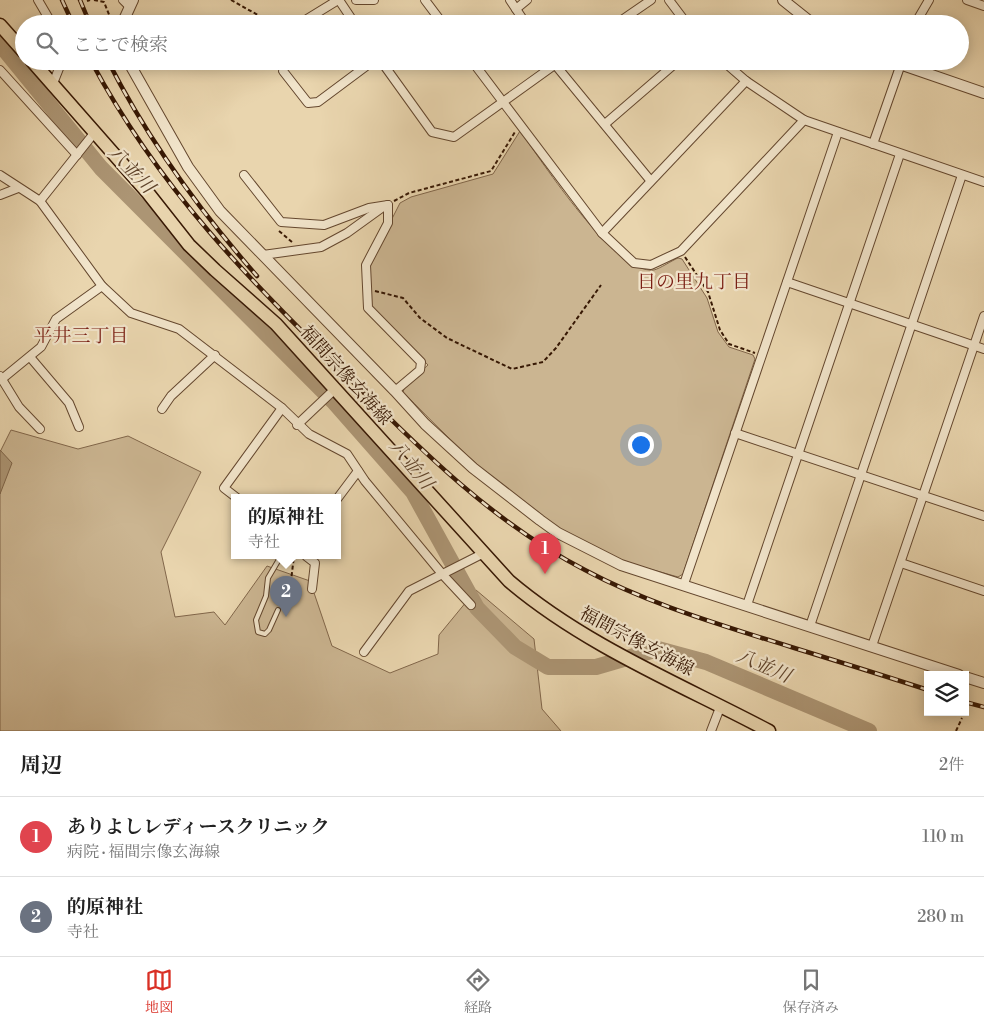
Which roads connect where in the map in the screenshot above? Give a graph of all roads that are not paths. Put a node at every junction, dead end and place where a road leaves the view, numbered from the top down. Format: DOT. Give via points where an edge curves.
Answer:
graph roads {
  1 [pos="38,0"];
  2 [pos="339,0"];
  3 [pos="356,0"];
  4 [pos="374,0"];
  5 [pos="425,0"];
  6 [pos="510,0"];
  7 [pos="527,0"];
  8 [pos="651,0"];
  9 [pos="669,0"];
  10 [pos="783,0"];
  11 [pos="929,0"];
  12 [pos="967,0"];
  13 [pos="128,2"];
  14 [pos="984,6"];
  15 [pos="516,9"];
  16 [pos="47,15"];
  17 [pos="121,15"];
  18 [pos="314,15"];
  19 [pos="350,15"];
  20 [pos="436,15"];
  21 [pos="520,15"];
  22 [pos="629,15"];
  23 [pos="680,15"];
  24 [pos="802,15"];
  25 [pos="920,15"];
  26 [pos="0,25"];
  27 [pos="15,42"];
  28 [pos="0,70"];
  29 [pos="39,70"];
  30 [pos="58,70"];
  31 [pos="133,70"];
  32 [pos="283,70"];
  33 [pos="361,70"];
  34 [pos="387,70"];
  35 [pos="479,70"];
  36 [pos="546,70"];
  37 [pos="562,70"];
  38 [pos="668,70"];
  39 [pos="733,70"];
  40 [pos="896,70"];
  41 [pos="920,70"];
  42 [pos="746,81"];
  43 [pos="52,86"];
  44 [pos="984,93"];
  45 [pos="504,102"];
  46 [pos="804,120"];
  47 [pos="605,124"];
  48 [pos="838,132"];
  49 [pos="92,136"];
  50 [pos="873,144"];
  51 [pos="78,154"];
  52 [pos="900,154"];
  53 [pos="0,175"];
  54 [pos="244,175"];
  55 [pos="962,175"];
  56 [pos="650,180"];
  57 [pos="984,182"];
  58 [pos="18,188"];
  59 [pos="0,195"];
  60 [pos="40,201"];
  61 [pos="388,205"];
  62 [pos="602,233"];
  63 [pos="262,255"];
  64 [pos="787,282"];
  65 [pos="102,286"];
  66 [pos="849,304"];
  67 [pos="984,316"];
  68 [pos="912,324"];
  69 [pos="974,346"];
  70 [pos="984,349"];
  71 [pos="214,355"];
  72 [pos="30,356"];
  73 [pos="1,377"];
  74 [pos="395,391"];
  75 [pos="332,392"];
  76 [pos="282,408"];
  77 [pos="162,409"];
  78 [pos="298,425"];
  79 [pos="79,427"];
  80 [pos="40,429"];
  81 [pos="735,433"];
  82 [pos="799,454"];
  83 [pos="358,471"];
  84 [pos="861,475"];
  85 [pos="232,494"];
  86 [pos="341,494"];
  87 [pos="923,496"];
  88 [pos="984,516"];
  89 [pos="482,554"];
  90 [pos="279,559"];
  91 [pos="310,559"];
  92 [pos="901,563"];
  93 [pos="442,576"];
  94 [pos="684,584"];
  95 [pos="312,590"];
  96 [pos="984,591"];
  97 [pos="747,604"];
  98 [pos="471,605"];
  99 [pos="278,610"];
  100 [pos="810,626"];
  101 [pos="872,646"];
  102 [pos="364,652"];
  103 [pos="948,671"];
  104 [pos="969,678"];
  105 [pos="984,683"];
  106 [pos="721,705"];
  107 [pos="711,731"];
  108 [pos="769,731"];
  1 -- 16 [label="street"];
  2 -- 18 [label="street"];
  2 -- 19 [label="street"];
  3 -- 4 [label="street"];
  5 -- 20 [label="street"];
  6 -- 15 [label="street"];
  7 -- 15 [label="street"];
  8 -- 22 [label="street"];
  9 -- 23 [label="street"];
  10 -- 24 [label="street"];
  11 -- 25 [label="street"];
  12 -- 14 [label="street"];
  13 -- 17 [label="street"];
  15 -- 21 [label="street"];
  26 -- 27 [label="main road"];
  28 -- 51 [label="street"];
  29 -- 43 [label="main road, 福間宗像玄海線"];
  30 -- 43 [label="street"];
  31 -- 63 [label="street" via="188,168 220,211"];
  32 -- 33 [label="street" via="308,103 318,102"];
  34 -- 45 [label="street" via="432,132 454,137"];
  35 -- 45 [label="street"];
  36 -- 45 [label="street"];
  37 -- 47 [label="street"];
  38 -- 47 [label="street"];
  39 -- 42 [label="street"];
  40 -- 50 [label="street"];
  41 -- 44 [label="street"];
  42 -- 46 [label="street"];
  42 -- 56 [label="street"];
  43 -- 49 [label="main road, 福間宗像玄海線"];
  45 -- 62 [label="street"];
  46 -- 48 [label="street"];
  46 -- 62 [label="street" via="681,251 651,265 634,262"];
  47 -- 56 [label="street"];
  48 -- 50 [label="street"];
  48 -- 64 [label="street"];
  49 -- 51 [label="street"];
  49 -- 75 [label="main road, 福間宗像玄海線" via="189,245 276,324"];
  50 -- 52 [label="street"];
  51 -- 60 [label="street"];
  52 -- 55 [label="street"];
  52 -- 66 [label="street"];
  53 -- 58 [label="street"];
  54 -- 61 [label="street" via="281,222 324,225 368,208"];
  55 -- 57 [label="street"];
  55 -- 68 [label="street"];
  56 -- 62 [label="street"];
  58 -- 59 [label="street"];
  58 -- 60 [label="street"];
  60 -- 65 [label="street"];
  61 -- 63 [label="street" via="321,247"];
  61 -- 74 [label="street" via="388,223 366,265 368,308 421,362 420,370"];
  63 -- 74 [label="street"];
  64 -- 66 [label="street"];
  64 -- 81 [label="street"];
  65 -- 71 [label="street" via="131,313 179,329"];
  65 -- 72 [label="street" via="56,319 41,347"];
  66 -- 68 [label="street"];
  66 -- 82 [label="street"];
  67 -- 69 [label="street"];
  68 -- 69 [label="street"];
  68 -- 84 [label="street"];
  69 -- 70 [label="street"];
  69 -- 87 [label="street"];
  71 -- 76 [label="street"];
  71 -- 77 [label="street" via="171,396"];
  72 -- 73 [label="street"];
  72 -- 79 [label="street" via="69,403"];
  73 -- 80 [label="street" via="19,407"];
  74 -- 94 [label="street" via="473,468 558,533 621,565"];
  75 -- 78 [label="street"];
  75 -- 89 [label="main road, 福間宗像玄海線"];
  76 -- 78 [label="street"];
  76 -- 85 [label="street" via="224,488"];
  78 -- 83 [label="street" via="347,454"];
  81 -- 82 [label="street"];
  81 -- 94 [label="street"];
  82 -- 84 [label="street"];
  82 -- 97 [label="street"];
  83 -- 86 [label="street"];
  83 -- 93 [label="street"];
  84 -- 87 [label="street"];
  84 -- 100 [label="street"];
  87 -- 88 [label="street"];
  87 -- 92 [label="street"];
  89 -- 93 [label="street"];
  89 -- 106 [label="main road, 福間宗像玄海線" via="508,581 552,614"];
  90 -- 99 [label="lane" via="268,578 266,596 258,615 258,632 265,634 269,630"];
  91 -- 95 [label="street" via="315,563"];
  92 -- 96 [label="street"];
  92 -- 101 [label="street"];
  93 -- 98 [label="street"];
  93 -- 102 [label="street" via="424,581 409,591"];
  94 -- 97 [label="street"];
  97 -- 100 [label="street"];
  100 -- 101 [label="street"];
  101 -- 103 [label="street"];
  104 -- 105 [label="street"];
  106 -- 107 [label="street"];
  106 -- 108 [label="main road, 福間宗像玄海線"];
}
